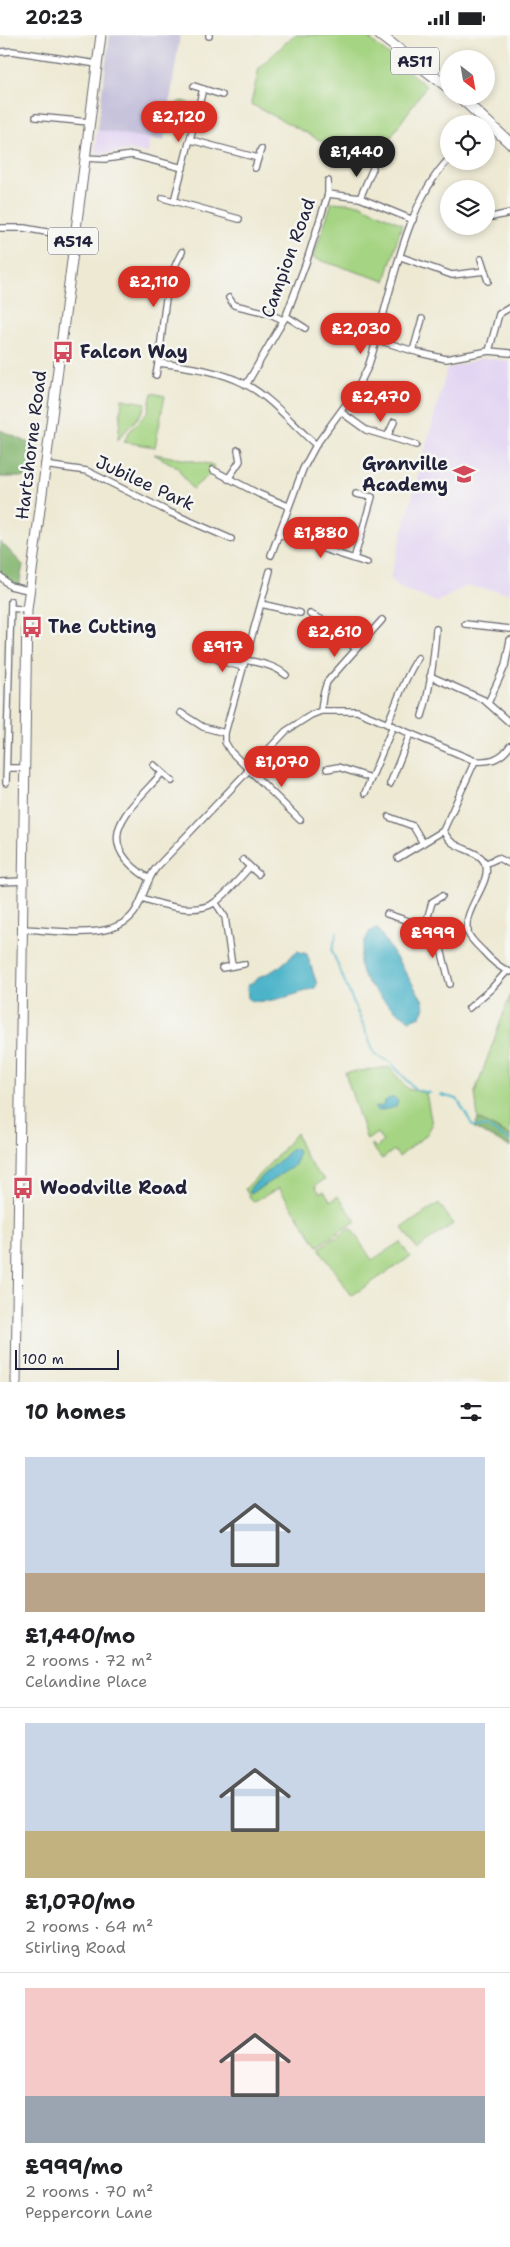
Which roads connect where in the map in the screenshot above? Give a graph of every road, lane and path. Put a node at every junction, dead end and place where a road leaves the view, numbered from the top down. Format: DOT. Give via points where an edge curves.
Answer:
graph roads {
  1 [pos="100,35"];
  2 [pos="384,36"];
  3 [pos="0,52"];
  4 [pos="97,64"];
  5 [pos="440,81"];
  6 [pos="194,86"];
  7 [pos="203,89"];
  8 [pos="222,95"];
  9 [pos="467,105"];
  10 [pos="476,115"];
  11 [pos="36,117"];
  12 [pos="89,122"];
  13 [pos="495,132"];
  14 [pos="191,140"];
  15 [pos="510,143"];
  16 [pos="261,149"];
  17 [pos="84,158"];
  18 [pos="258,158"];
  19 [pos="183,168"];
  20 [pos="255,168"];
  21 [pos="373,168"];
  22 [pos="440,170"];
  23 [pos="328,181"];
  24 [pos="328,195"];
  25 [pos="163,198"];
  26 [pos="360,198"];
  27 [pos="174,201"];
  28 [pos="510,213"];
  29 [pos="495,216"];
  30 [pos="239,219"];
  31 [pos="412,220"];
  32 [pos="0,228"];
  33 [pos="74,237"];
  34 [pos="182,252"];
  35 [pos="400,257"];
  36 [pos="480,259"];
  37 [pos="167,261"];
  38 [pos="175,264"];
  39 [pos="485,271"];
  40 [pos="488,281"];
  41 [pos="229,298"];
  42 [pos="510,308"];
  43 [pos="284,318"];
  44 [pos="422,319"];
  45 [pos="304,328"];
  46 [pos="378,340"];
  47 [pos="413,351"];
  48 [pos="490,351"];
  49 [pos="510,353"];
  50 [pos="158,363"];
  51 [pos="156,375"];
  52 [pos="246,385"];
  53 [pos="341,412"];
  54 [pos="394,422"];
  55 [pos="388,435"];
  56 [pos="316,445"];
  57 [pos="416,445"];
  58 [pos="238,450"];
  59 [pos="44,465"];
  60 [pos="214,470"];
  61 [pos="228,479"];
  62 [pos="356,494"];
  63 [pos="288,506"];
  64 [pos="280,535"];
  65 [pos="231,539"];
  66 [pos="271,555"];
  67 [pos="354,559"];
  68 [pos="368,563"];
  69 [pos="270,571"];
  70 [pos="0,576"];
  71 [pos="28,590"];
  72 [pos="11,601"];
  73 [pos="261,605"];
  74 [pos="11,608"];
  75 [pos="27,610"];
  76 [pos="300,613"];
  77 [pos="310,614"];
  78 [pos="382,620"];
  79 [pos="465,624"];
  80 [pos="436,629"];
  81 [pos="510,629"];
  82 [pos="510,640"];
  83 [pos="356,649"];
  84 [pos="210,656"];
  85 [pos="418,658"];
  86 [pos="245,660"];
  87 [pos="243,667"];
  88 [pos="286,675"];
  89 [pos="430,676"];
  90 [pos="488,703"];
  91 [pos="321,711"];
  92 [pos="181,713"];
  93 [pos="422,715"];
  94 [pos="510,723"];
  95 [pos="390,725"];
  96 [pos="225,733"];
  97 [pos="410,734"];
  98 [pos="510,746"];
  99 [pos="476,761"];
  100 [pos="154,765"];
  101 [pos="7,768"];
  102 [pos="24,768"];
  103 [pos="327,769"];
  104 [pos="250,770"];
  105 [pos="162,773"];
  106 [pos="371,779"];
  107 [pos="172,781"];
  108 [pos="6,783"];
  109 [pos="390,784"];
  110 [pos="365,793"];
  111 [pos="390,817"];
  112 [pos="300,820"];
  113 [pos="443,831"];
  114 [pos="423,843"];
  115 [pos="398,858"];
  116 [pos="243,860"];
  117 [pos="485,864"];
  118 [pos="510,864"];
  119 [pos="250,867"];
  120 [pos="258,874"];
  121 [pos="148,878"];
  122 [pos="24,881"];
  123 [pos="0,882"];
  124 [pos="442,895"];
  125 [pos="142,898"];
  126 [pos="215,902"];
  127 [pos="387,914"];
  128 [pos="425,927"];
  129 [pos="23,929"];
  130 [pos="468,930"];
  131 [pos="445,933"];
  132 [pos="244,965"];
  133 [pos="232,966"];
  134 [pos="222,968"];
  135 [pos="508,971"];
  136 [pos="450,984"];
  137 [pos="469,1008"];
  138 [pos="16,1382"];
  1 -- 4 [label="main road, Hartshorne Road / A514"];
  2 -- 5 [label="highway, A511"];
  3 -- 4 [label="street"];
  4 -- 12 [label="main road, Hartshorne Road / A514"];
  6 -- 7 [label="street"];
  7 -- 8 [label="street"];
  7 -- 14 [label="street"];
  9 -- 10 [label="highway"];
  11 -- 12 [label="street"];
  12 -- 17 [label="main road, Hartshorne Road / A514"];
  13 -- 15 [label="highway"];
  14 -- 18 [label="street"];
  14 -- 19 [label="street"];
  16 -- 18 [label="street"];
  17 -- 19 [label="street" via="132,155"];
  17 -- 33 [label="main road, Hartshorne Road / A514"];
  18 -- 20 [label="street"];
  19 -- 27 [label="street"];
  21 -- 26 [label="street"];
  22 -- 31 [label="street" via="428,185"];
  23 -- 24 [label="street, Campion Road"];
  24 -- 26 [label="street, Campion Road"];
  24 -- 43 [label="street, Campion Road"];
  25 -- 27 [label="street"];
  26 -- 31 [label="street, Campion Road"];
  27 -- 30 [label="street"];
  28 -- 29 [label="street"];
  31 -- 35 [label="street"];
  32 -- 33 [label="street" via="24,228"];
  33 -- 59 [label="main road, Hartshorne Road / A514"];
  34 -- 38 [label="street"];
  35 -- 39 [label="street" via="452,275"];
  35 -- 46 [label="street"];
  36 -- 39 [label="street"];
  37 -- 38 [label="street"];
  38 -- 50 [label="street" via="165,297"];
  39 -- 40 [label="street"];
  41 -- 43 [label="street" via="234,305"];
  42 -- 48 [label="street" via="498,314"];
  43 -- 45 [label="street"];
  43 -- 52 [label="street, Campion Road"];
  44 -- 47 [label="street"];
  46 -- 47 [label="street"];
  46 -- 53 [label="street" via="357,389"];
  47 -- 48 [label="street" via="446,359"];
  48 -- 49 [label="street"];
  50 -- 51 [label="street"];
  50 -- 52 [label="street" via="198,368"];
  52 -- 56 [label="street"];
  53 -- 55 [label="street" via="366,430"];
  53 -- 56 [label="street"];
  54 -- 55 [label="street"];
  55 -- 57 [label="street"];
  56 -- 63 [label="street"];
  58 -- 61 [label="street" via="240,461"];
  59 -- 65 [label="street, Jubilee Park" via="87,471"];
  59 -- 71 [label="main road, Hartshorne Road / A514" via="36,548"];
  60 -- 61 [label="street"];
  61 -- 63 [label="street"];
  62 -- 67 [label="street" via="372,497"];
  63 -- 64 [label="street"];
  64 -- 66 [label="street"];
  64 -- 67 [label="street"];
  67 -- 68 [label="street"];
  69 -- 73 [label="street"];
  70 -- 71 [label="street" via="10,586"];
  71 -- 75 [label="main road, A514"];
  72 -- 74 [label="street"];
  73 -- 76 [label="street"];
  73 -- 86 [label="street"];
  74 -- 75 [label="street"];
  74 -- 101 [label="street"];
  75 -- 102 [label="main road, A514"];
  77 -- 83 [label="street" via="327,622"];
  78 -- 83 [label="street"];
  79 -- 81 [label="street"];
  80 -- 89 [label="street"];
  82 -- 90 [label="street" via="505,666"];
  83 -- 91 [label="street" via="327,682"];
  84 -- 87 [label="street"];
  85 -- 95 [label="street" via="406,676"];
  86 -- 87 [label="street"];
  86 -- 88 [label="street" via="267,665"];
  87 -- 96 [label="street"];
  89 -- 90 [label="street"];
  89 -- 93 [label="street"];
  90 -- 94 [label="street"];
  91 -- 95 [label="street" via="357,711"];
  91 -- 104 [label="street" via="286,731"];
  92 -- 96 [label="street" via="203,727"];
  95 -- 97 [label="street"];
  95 -- 106 [label="street"];
  96 -- 104 [label="street" via="225,742 231,751"];
  97 -- 99 [label="street"];
  97 -- 109 [label="street"];
  98 -- 99 [label="street" via="498,758"];
  99 -- 113 [label="street"];
  100 -- 105 [label="street"];
  101 -- 102 [label="street"];
  101 -- 108 [label="street"];
  102 -- 122 [label="main road, A514"];
  103 -- 106 [label="street" via="338,767"];
  104 -- 112 [label="street"];
  104 -- 121 [label="street"];
  105 -- 107 [label="street"];
  105 -- 121 [label="street" via="122,819 118,832 117,844 121,855"];
  106 -- 110 [label="street"];
  111 -- 114 [label="street" via="413,827"];
  113 -- 114 [label="street"];
  113 -- 117 [label="street" via="452,843 480,857"];
  114 -- 115 [label="street"];
  116 -- 119 [label="street"];
  117 -- 118 [label="street" via="498,858"];
  117 -- 130 [label="street" via="484,879 468,917"];
  119 -- 120 [label="street"];
  119 -- 126 [label="street"];
  121 -- 125 [label="street"];
  122 -- 123 [label="street"];
  122 -- 129 [label="main road, A514"];
  124 -- 128 [label="street" via="432,902"];
  125 -- 126 [label="street" via="190,908"];
  125 -- 129 [label="street" via="128,920 110,930"];
  126 -- 133 [label="street" via="226,917"];
  127 -- 128 [label="street"];
  128 -- 131 [label="street"];
  129 -- 138 [label="main road, A514"];
  130 -- 131 [label="street"];
  130 -- 135 [label="street" via="476,944"];
  131 -- 136 [label="street" via="441,949"];
  132 -- 133 [label="street"];
  133 -- 134 [label="street"];
  135 -- 137 [label="street"];
}
